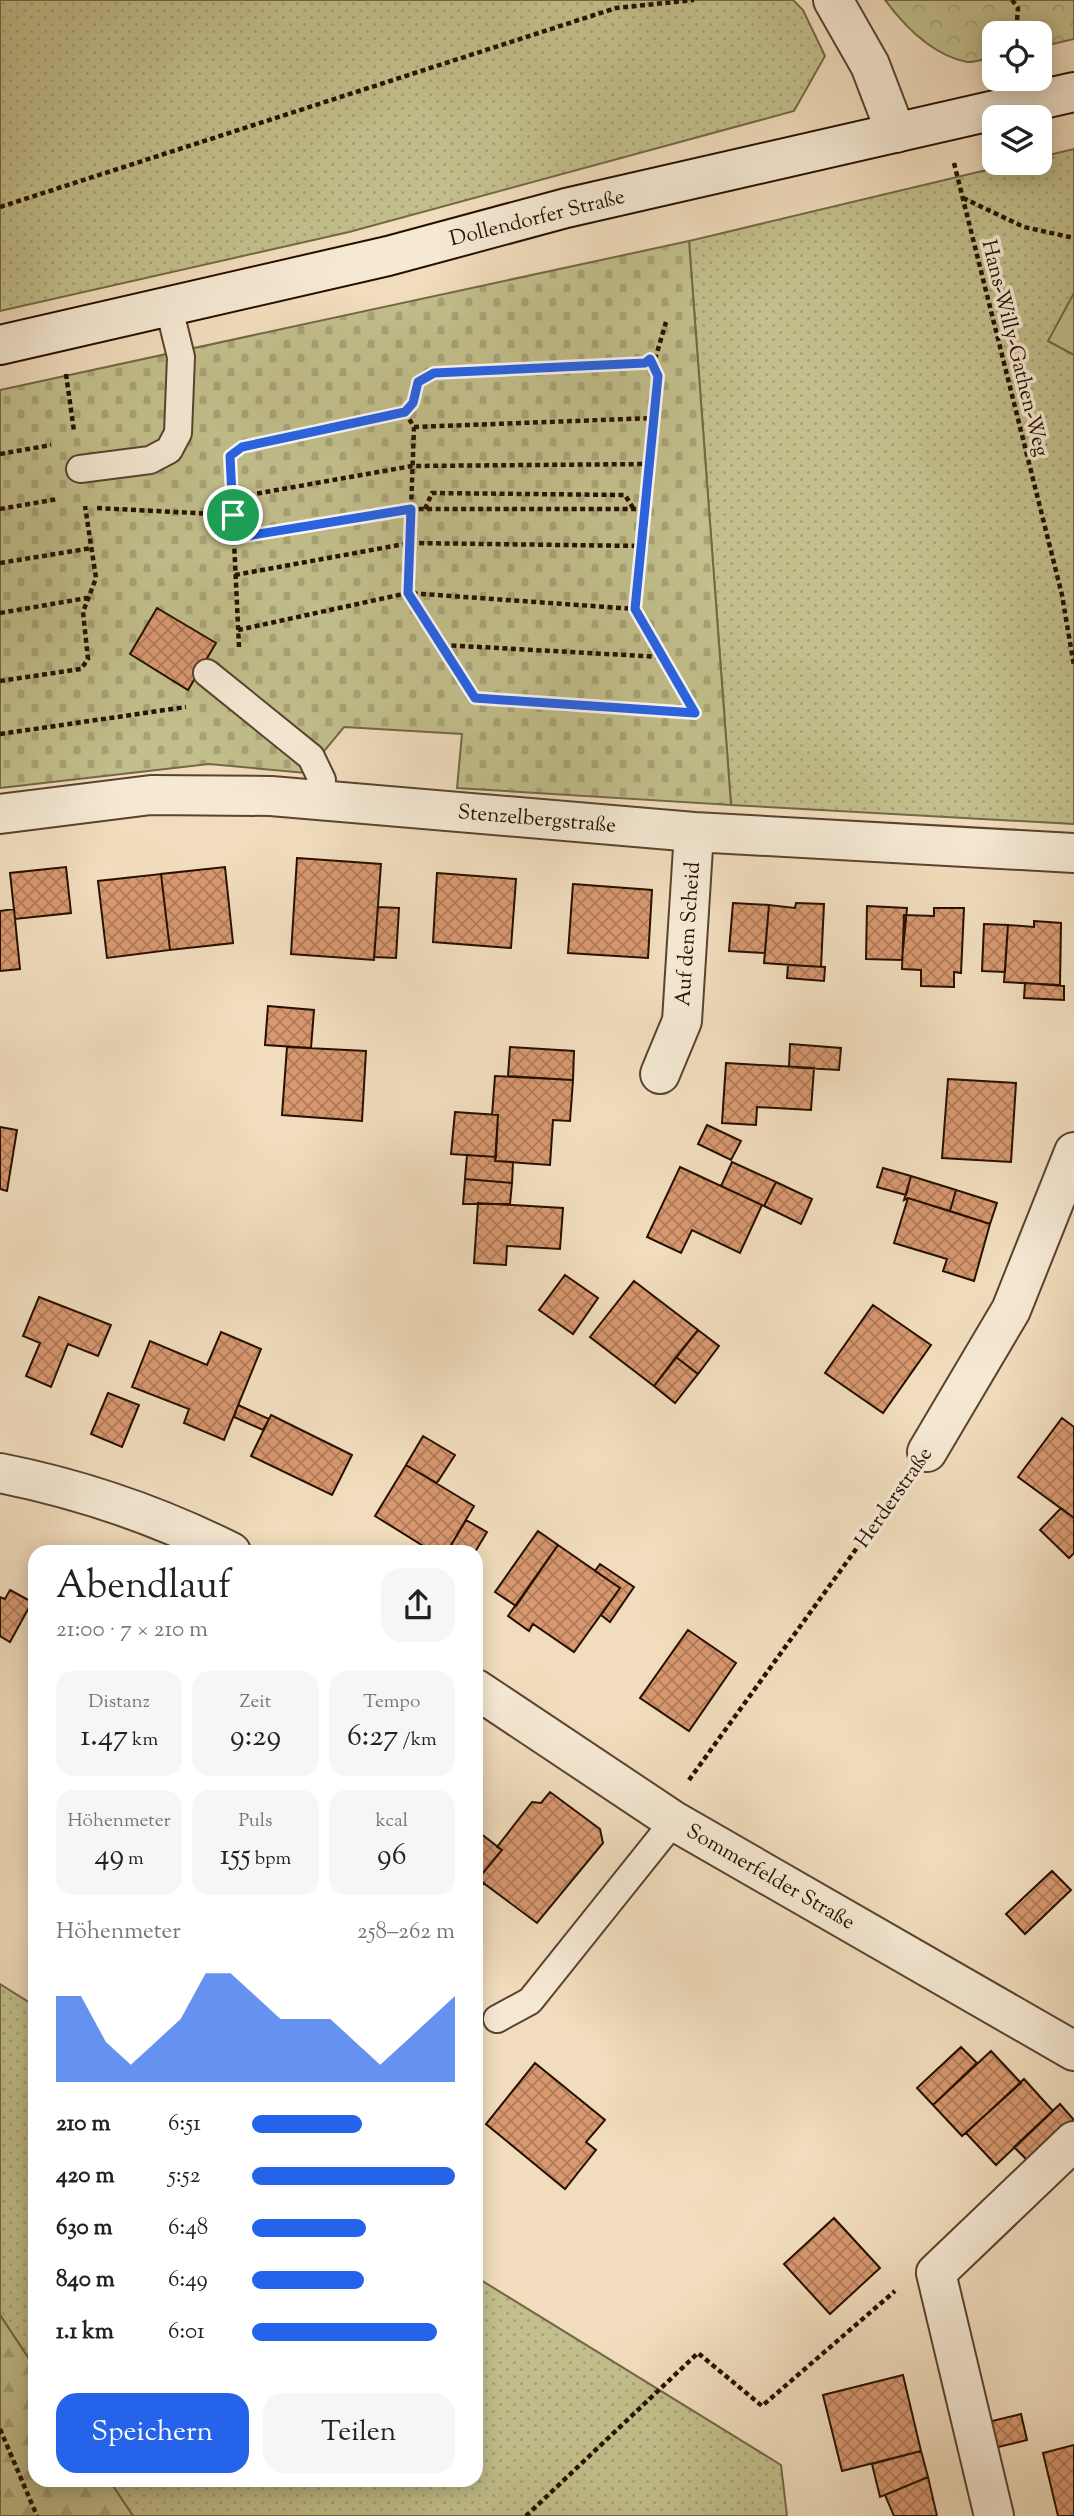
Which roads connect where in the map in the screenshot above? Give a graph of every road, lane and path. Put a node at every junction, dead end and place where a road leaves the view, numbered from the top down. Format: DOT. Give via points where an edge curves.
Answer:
graph roads {
  1 [pos="694,0"];
  2 [pos="833,0"];
  3 [pos="1012,0"];
  4 [pos="1017,21"];
  5 [pos="1074,92"];
  6 [pos="896,133"];
  7 [pos="953,160"];
  8 [pos="962,197"];
  9 [pos="0,207"];
  10 [pos="1074,238"];
  11 [pos="169,307"];
  12 [pos="666,322"];
  13 [pos="59,332"];
  14 [pos="0,345"];
  15 [pos="650,359"];
  16 [pos="405,412"];
  17 [pos="654,418"];
  18 [pos="414,427"];
  19 [pos="75,440"];
  20 [pos="0,454"];
  21 [pos="650,464"];
  22 [pos="412,466"];
  23 [pos="82,482"];
  24 [pos="232,498"];
  25 [pos="86,508"];
  26 [pos="0,509"];
  27 [pos="411,509"];
  28 [pos="425,509"];
  29 [pos="633,509"];
  30 [pos="645,509"];
  31 [pos="233,515"];
  32 [pos="234,538"];
  33 [pos="410,543"];
  34 [pos="642,546"];
  35 [pos="92,548"];
  36 [pos="0,564"];
  37 [pos="235,575"];
  38 [pos="408,593"];
  39 [pos="88,598"];
  40 [pos="635,609"];
  41 [pos="0,613"];
  42 [pos="238,630"];
  43 [pos="442,645"];
  44 [pos="662,657"];
  45 [pos="1074,666"];
  46 [pos="207,673"];
  47 [pos="0,681"];
  48 [pos="240,699"];
  49 [pos="0,734"];
  50 [pos="321,800"];
  51 [pos="0,814"];
  52 [pos="694,832"];
  53 [pos="1074,853"];
  54 [pos="660,1074"];
  55 [pos="1074,1152"];
  56 [pos="927,1452"];
  57 [pos="0,1473"];
  58 [pos="215,1545"];
  59 [pos="483,1694"];
  60 [pos="669,1818"];
  61 [pos="497,2019"];
  62 [pos="1074,2051"];
  63 [pos="1074,2141"];
  64 [pos="936,2273"];
  65 [pos="0,2430"];
  66 [pos="37,2516"];
  67 [pos="526,2516"];
  68 [pos="994,2516"];
  1 -- 9 [label="path" via="617,8"];
  2 -- 6 [label="street" via="870,65"];
  3 -- 4 [label="path" via="1018,8"];
  5 -- 6 [label="street, Dollendorfer Straße"];
  6 -- 11 [label="street, Dollendorfer Straße" via="566,208 388,256"];
  7 -- 8 [label="path, Hans-Willy-Gathen-Weg"];
  8 -- 10 [label="path" via="1024,227"];
  8 -- 45 [label="path, Hans-Willy-Gathen-Weg" via="1062,595"];
  11 -- 13 [label="street, Dollendorfer Straße"];
  11 -- 23 [label="lane" via="181,357 178,433 169,450 150,460"];
  12 -- 15 [label="path" via="656,356"];
  13 -- 14 [label="street, Dollendorfer Straße"];
  13 -- 19 [label="path"];
  15 -- 16 [label="path" via="645,363 434,373 418,382 413,403"];
  15 -- 17 [label="path" via="658,376"];
  16 -- 18 [label="path"];
  16 -- 24 [label="path" via="242,447 230,456"];
  17 -- 18 [label="path"];
  17 -- 21 [label="path"];
  18 -- 22 [label="path"];
  19 -- 20 [label="path"];
  19 -- 23 [label="path"];
  21 -- 22 [label="path"];
  21 -- 30 [label="path"];
  22 -- 24 [label="path"];
  22 -- 27 [label="path"];
  23 -- 25 [label="path"];
  23 -- 26 [label="path"];
  24 -- 31 [label="path"];
  25 -- 31 [label="path"];
  25 -- 35 [label="path"];
  27 -- 28 [label="path"];
  27 -- 32 [label="path"];
  27 -- 33 [label="path"];
  28 -- 29 [label="path"];
  28 -- 29 [label="path" via="432,493 625,495"];
  29 -- 30 [label="path"];
  30 -- 34 [label="path"];
  31 -- 32 [label="path"];
  32 -- 37 [label="path"];
  33 -- 34 [label="path"];
  33 -- 37 [label="path"];
  33 -- 38 [label="path"];
  34 -- 40 [label="path"];
  35 -- 36 [label="path"];
  35 -- 39 [label="path" via="96,578"];
  37 -- 42 [label="path"];
  38 -- 40 [label="path"];
  38 -- 42 [label="path"];
  38 -- 43 [label="path"];
  39 -- 41 [label="path"];
  39 -- 47 [label="path" via="83,612 88,659 81,669"];
  40 -- 44 [label="path"];
  42 -- 48 [label="path"];
  43 -- 44 [label="path"];
  43 -- 44 [label="path" via="475,698 695,713"];
  46 -- 48 [label="lane"];
  48 -- 49 [label="path"];
  48 -- 50 [label="lane" via="312,757 322,780"];
  50 -- 51 [label="street, Stenzelbergstraße" via="150,795"];
  50 -- 52 [label="street, Stenzelbergstraße"];
  52 -- 53 [label="street, Stenzelbergstraße"];
  52 -- 54 [label="street, Auf dem Scheid" via="682,1021"];
  55 -- 56 [label="street, Herderstraße" via="1011,1310"];
  56 -- 60 [label="path, Herderstraße"];
  57 -- 58 [label="street" via="133,1508"];
  59 -- 60 [label="street, Sommerfelder Straße"];
  60 -- 61 [label="lane" via="530,2001"];
  60 -- 62 [label="street, Sommerfelder Straße"];
  63 -- 64 [label="street"];
  64 -- 67 [label="path" via="909,2279 762,2406 698,2353"];
  64 -- 68 [label="street"];
  65 -- 66 [label="path"];
}
